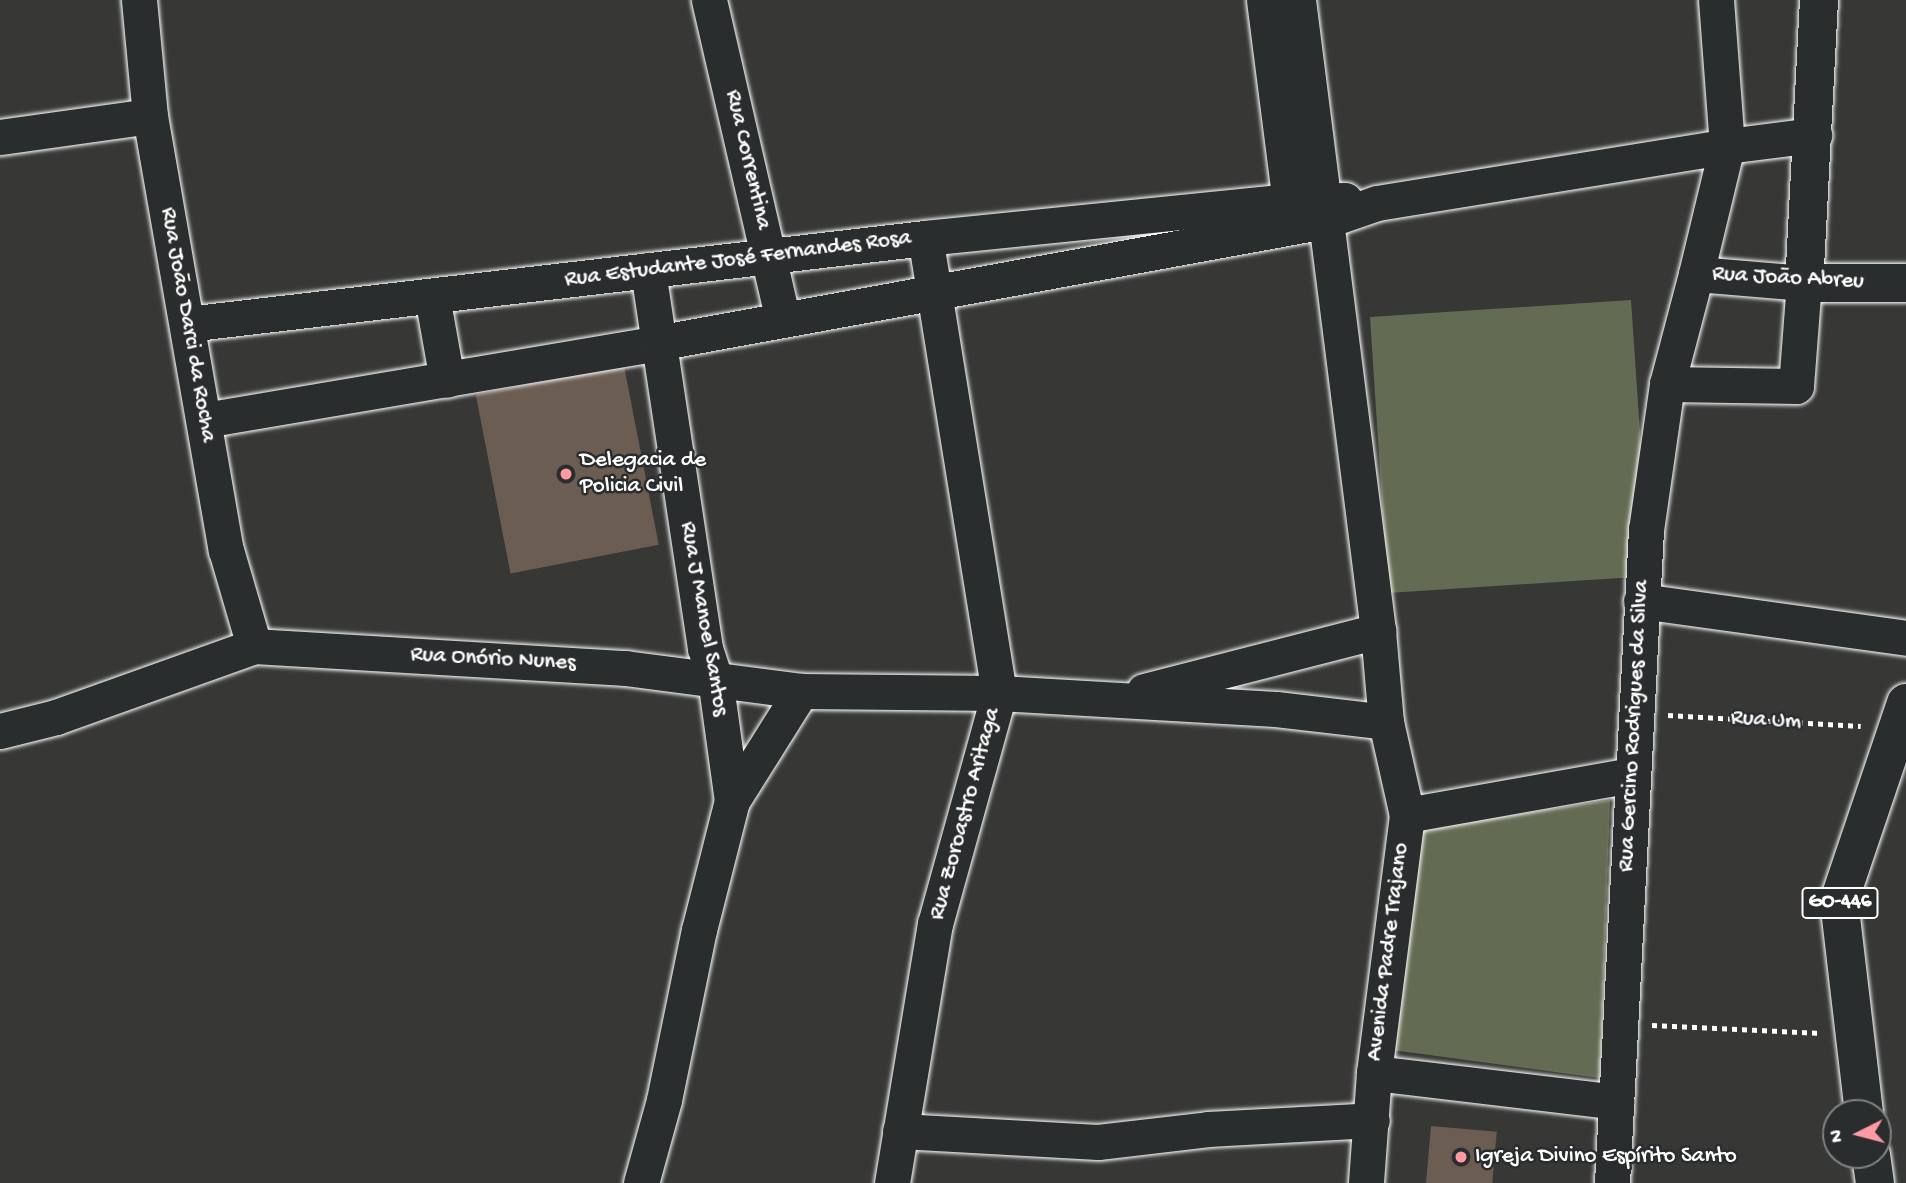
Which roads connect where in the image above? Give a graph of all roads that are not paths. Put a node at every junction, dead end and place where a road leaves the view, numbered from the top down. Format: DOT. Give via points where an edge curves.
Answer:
graph roads {
  1 [pos="139,0"];
  2 [pos="709,0"];
  3 [pos="1264,0"];
  4 [pos="1298,0"];
  5 [pos="1716,0"];
  6 [pos="1819,0"];
  7 [pos="150,116"];
  8 [pos="1814,135"];
  9 [pos="0,137"];
  10 [pos="1727,146"];
  11 [pos="1308,212"];
  12 [pos="925,238"];
  13 [pos="770,256"];
  14 [pos="648,270"];
  15 [pos="1696,274"];
  16 [pos="1804,283"];
  17 [pos="1906,283"];
  18 [pos="934,292"];
  19 [pos="432,296"];
  20 [pos="783,320"];
  21 [pos="187,324"];
  22 [pos="657,344"];
  23 [pos="447,380"];
  24 [pos="1667,384"];
  25 [pos="204,421"];
  26 [pos="1641,601"];
  27 [pos="1378,631"];
  28 [pos="1906,638"];
  29 [pos="254,646"];
  30 [pos="715,679"];
  31 [pos="801,691"];
  32 [pos="999,693"];
  33 [pos="1110,699"];
  34 [pos="1386,722"];
  35 [pos="0,731"];
  36 [pos="1900,731"];
  37 [pos="1632,775"];
  38 [pos="732,801"];
  39 [pos="1406,814"];
  40 [pos="1374,1073"];
  41 [pos="1862,1099"];
  42 [pos="1616,1102"];
  43 [pos="1372,1120"];
  44 [pos="900,1131"];
  45 [pos="641,1183"];
  46 [pos="892,1183"];
  47 [pos="1366,1183"];
  48 [pos="1612,1183"];
  1 -- 7 [label="street, Rua João Darci da Rocha"];
  2 -- 13 [label="street, Rua Correntina"];
  3 -- 11 [label="street"];
  4 -- 11 [label="street"];
  5 -- 10 [label="street, Rua João Abreu"];
  6 -- 8 [label="main road"];
  7 -- 9 [label="street"];
  7 -- 21 [label="street, Rua João Darci da Rocha"];
  8 -- 10 [label="street"];
  8 -- 16 [label="main road"];
  10 -- 11 [label="street"];
  10 -- 15 [label="street, Rua João Abreu"];
  11 -- 12 [label="street, Rua Estudante José Fernandes Rosa"];
  11 -- 18 [label="street"];
  11 -- 27 [label="street, Avenida Padre Trajano"];
  12 -- 13 [label="street, Rua Estudante José Fernandes Rosa"];
  12 -- 18 [label="street, Rua Zoroastro Aritaga"];
  13 -- 14 [label="street, Rua Estudante José Fernandes Rosa"];
  13 -- 20 [label="street, Rua Correntina"];
  14 -- 19 [label="street, Rua Estudante José Fernandes Rosa"];
  14 -- 22 [label="street, Rua J Manoel Santos"];
  15 -- 16 [label="street, Rua João Abreu"];
  15 -- 24 [label="street, Rua Gercino Rodrigues da Silva"];
  16 -- 17 [label="main road, Rua João Abreu"];
  16 -- 24 [label="street" via="1796,386"];
  18 -- 20 [label="street"];
  18 -- 32 [label="street, Rua Zoroastro Aritaga"];
  19 -- 21 [label="street, Rua Estudante José Fernandes Rosa"];
  19 -- 23 [label="street"];
  20 -- 22 [label="street"];
  21 -- 25 [label="street, Rua João Darci da Rocha"];
  22 -- 23 [label="street"];
  22 -- 30 [label="street, Rua J Manoel Santos" via="705,648"];
  23 -- 25 [label="street"];
  24 -- 26 [label="street, Rua Gercino Rodrigues da Silva"];
  25 -- 29 [label="street, Rua João Darci da Rocha" via="226,550"];
  26 -- 28 [label="street"];
  26 -- 37 [label="street, Rua Gercino Rodrigues da Silva"];
  27 -- 33 [label="street"];
  27 -- 34 [label="street, Avenida Padre Trajano"];
  29 -- 30 [label="street, Rua Onório Nunes" via="625,668"];
  29 -- 35 [label="street, Rua Onório Nunes" via="56,717"];
  30 -- 31 [label="street, Rua Onório Nunes"];
  30 -- 38 [label="street, Rua J Manoel Santos"];
  31 -- 32 [label="street, Rua Onório Nunes"];
  31 -- 38 [label="street, Rua J Manoel Santos"];
  32 -- 33 [label="street, Rua Onório Nunes"];
  32 -- 44 [label="street, Rua Zoroastro Aritaga" via="935,924"];
  33 -- 34 [label="street, Rua Onório Nunes" via="1276,709"];
  34 -- 39 [label="street, Avenida Padre Trajano"];
  36 -- 41 [label="main road, GO-446" via="1839,901"];
  37 -- 39 [label="street"];
  37 -- 42 [label="street, Rua Gercino Rodrigues da Silva"];
  38 -- 45 [label="street, Rua J Manoel Santos"];
  39 -- 40 [label="street, Avenida Padre Trajano"];
  40 -- 42 [label="street"];
  40 -- 43 [label="street, Avenida Padre Trajano"];
  42 -- 48 [label="street, Rua Gercino Rodrigues da Silva"];
  43 -- 44 [label="street" via="1208,1129 1098,1142"];
  43 -- 47 [label="street, Avenida Padre Trajano"];
  44 -- 46 [label="street, Rua Zoroastro Aritaga"];
}
